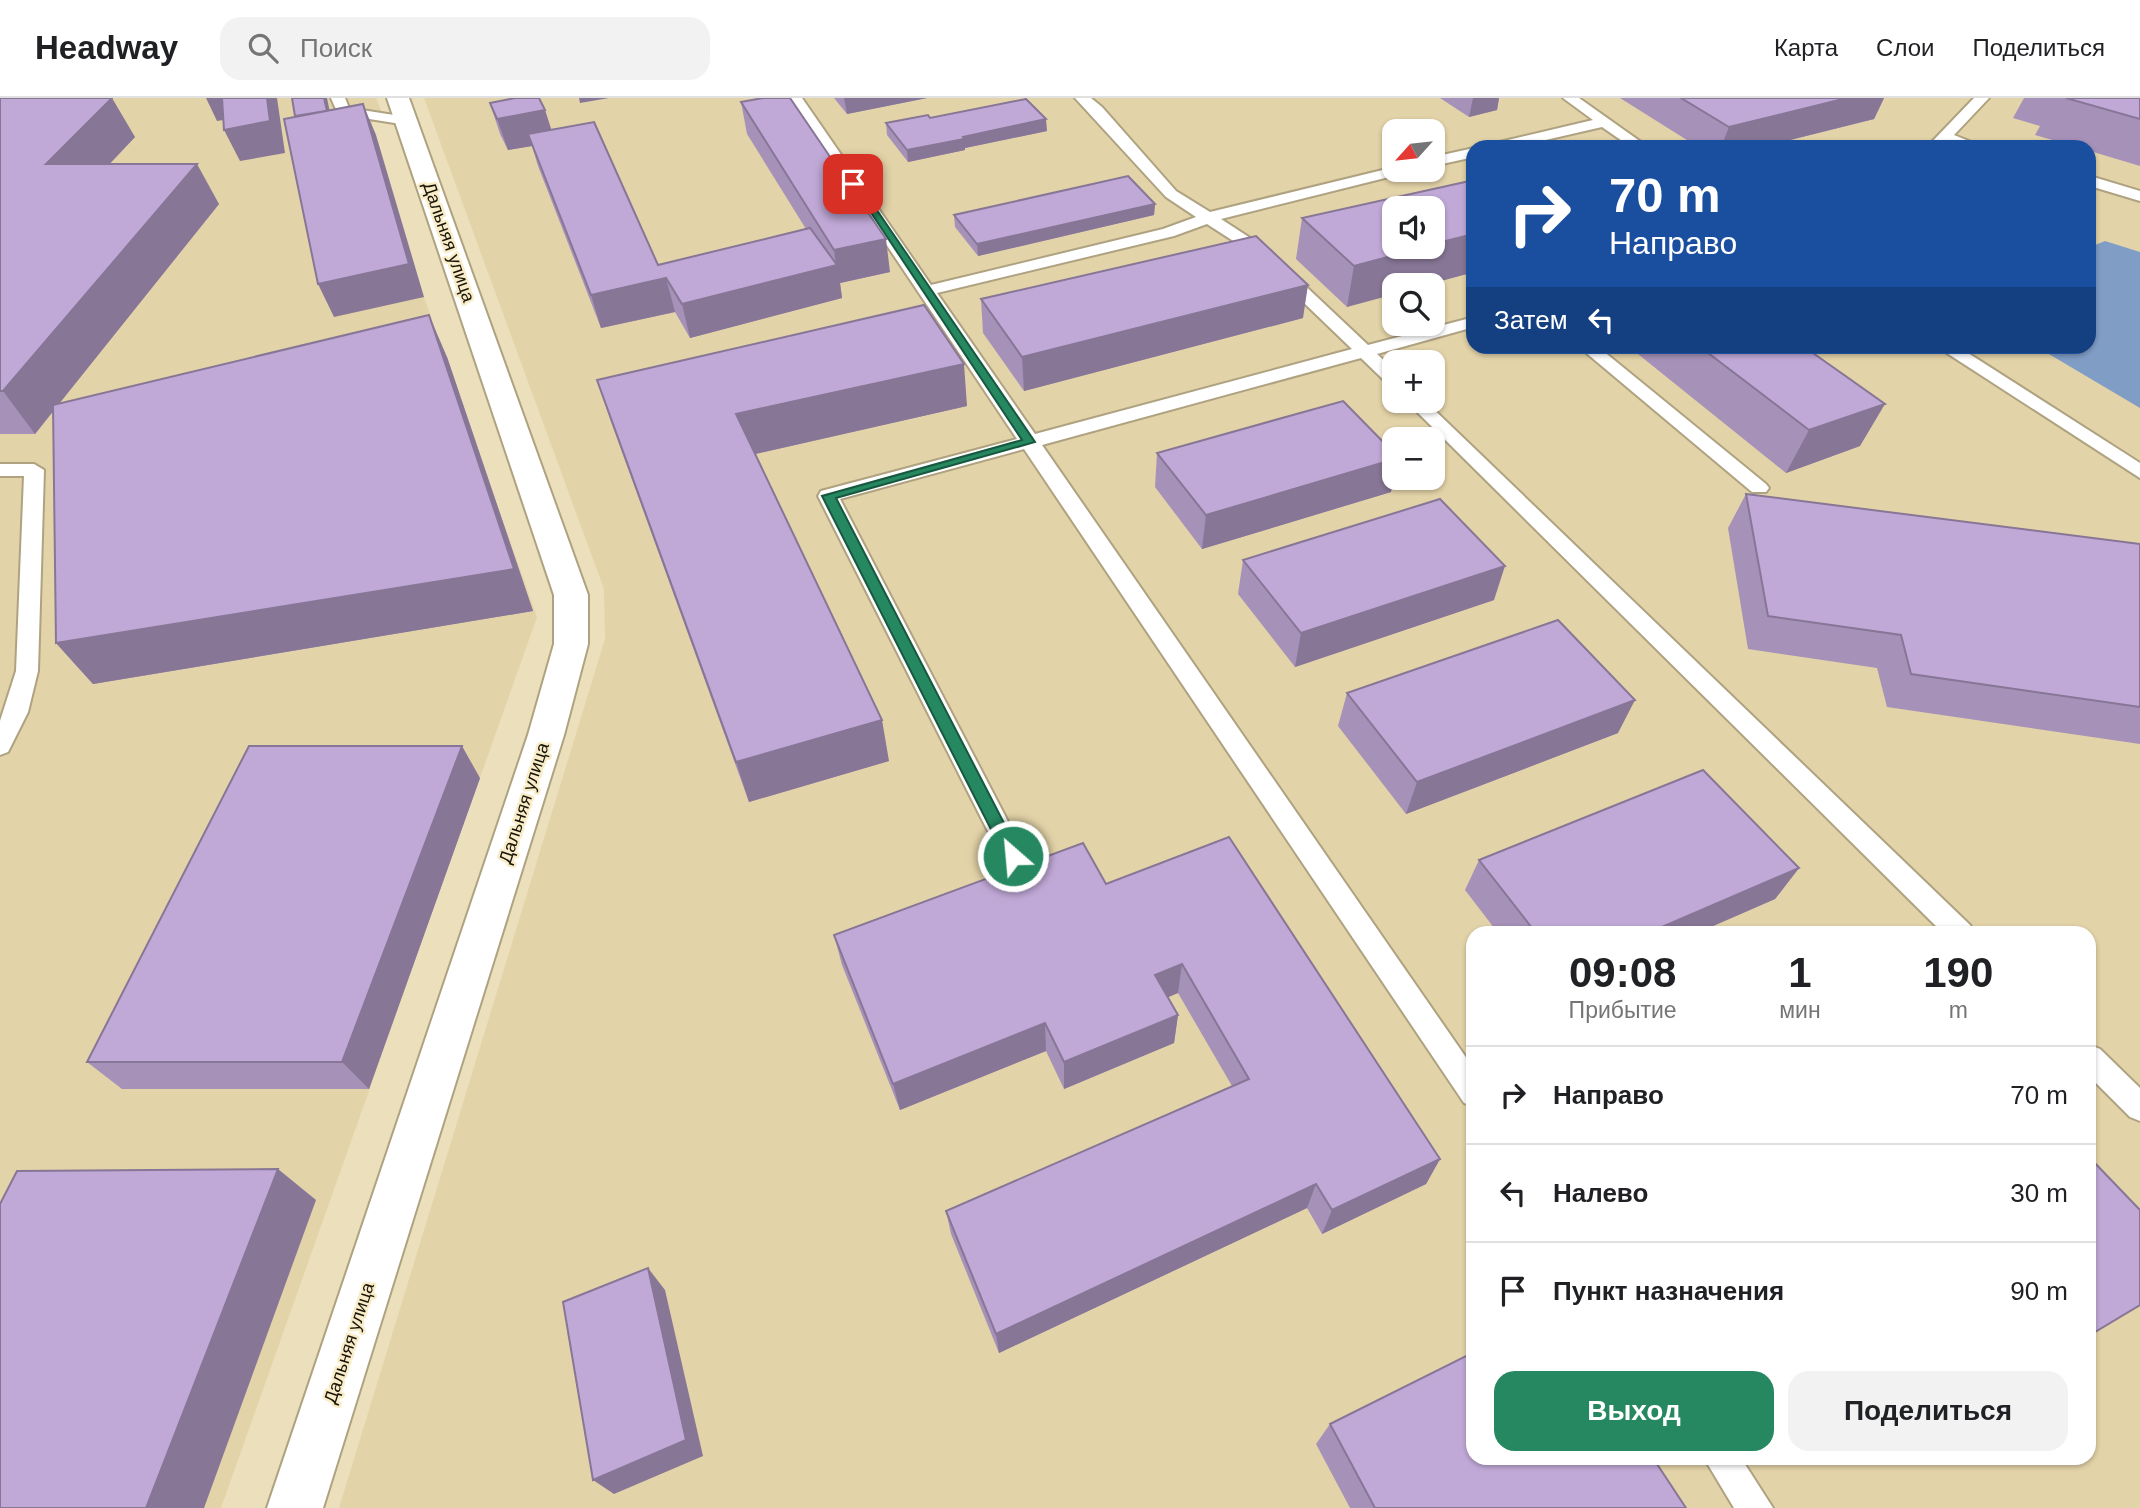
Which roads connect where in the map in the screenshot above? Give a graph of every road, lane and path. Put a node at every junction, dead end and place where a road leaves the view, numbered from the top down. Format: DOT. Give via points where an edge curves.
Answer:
graph roads {
  1 [pos="338,98"];
  2 [pos="795,98"];
  3 [pos="1082,98"];
  4 [pos="1570,98"];
  5 [pos="1982,98"];
  6 [pos="402,109"];
  7 [pos="1604,122"];
  8 [pos="1526,140"];
  9 [pos="1631,140"];
  10 [pos="1944,140"];
  11 [pos="1466,154"];
  12 [pos="1446,159"];
  13 [pos="1382,174"];
  14 [pos="2096,183"];
  15 [pos="2120,190"];
  16 [pos="2140,196"];
  17 [pos="2096,198"];
  18 [pos="1208,219"];
  19 [pos="926,291"];
  20 [pos="1466,323"];
  21 [pos="1364,351"];
  22 [pos="1596,354"];
  23 [pos="1956,354"];
  24 [pos="1382,368"];
  25 [pos="1427,413"];
  26 [pos="1029,442"];
  27 [pos="0,470"];
  28 [pos="2140,472"];
  29 [pos="1759,488"];
  30 [pos="0,746"];
  31 [pos="1013,856"];
  32 [pos="1954,926"];
  33 [pos="2096,1064"];
  34 [pos="1466,1082"];
  35 [pos="2140,1107"];
  36 [pos="1726,1465"];
  37 [pos="295,1508"];
  38 [pos="1755,1508"];
  1 -- 6 [label="lane" via="343,111 353,114"];
  2 -- 19 [label="lane"];
  3 -- 18 [label="lane" via="1171,194"];
  4 -- 7 [label="lane"];
  5 -- 10 [label="lane"];
  6 -- 37 [label="street, Дальняя улица" via="571,595 570,644 546,735"];
  7 -- 8 [label="lane"];
  7 -- 9 [label="lane"];
  11 -- 12 [label="lane"];
  13 -- 18 [label="lane"];
  14 -- 15 [label="lane"];
  15 -- 16 [label="lane"];
  15 -- 17 [label="lane"];
  18 -- 19 [label="lane" via="1168,233"];
  18 -- 21 [label="lane" via="1258,250"];
  19 -- 26 [label="lane"];
  20 -- 21 [label="lane"];
  21 -- 24 [label="lane"];
  21 -- 26 [label="lane"];
  22 -- 29 [label="lane"];
  23 -- 28 [label="lane"];
  25 -- 32 [label="lane"];
  26 -- 31 [label="lane" via="828,496"];
  26 -- 34 [label="lane"];
  27 -- 30 [label="lane" via="34,470 27,671 16,712"];
  33 -- 35 [label="lane"];
  36 -- 38 [label="lane"];
}
